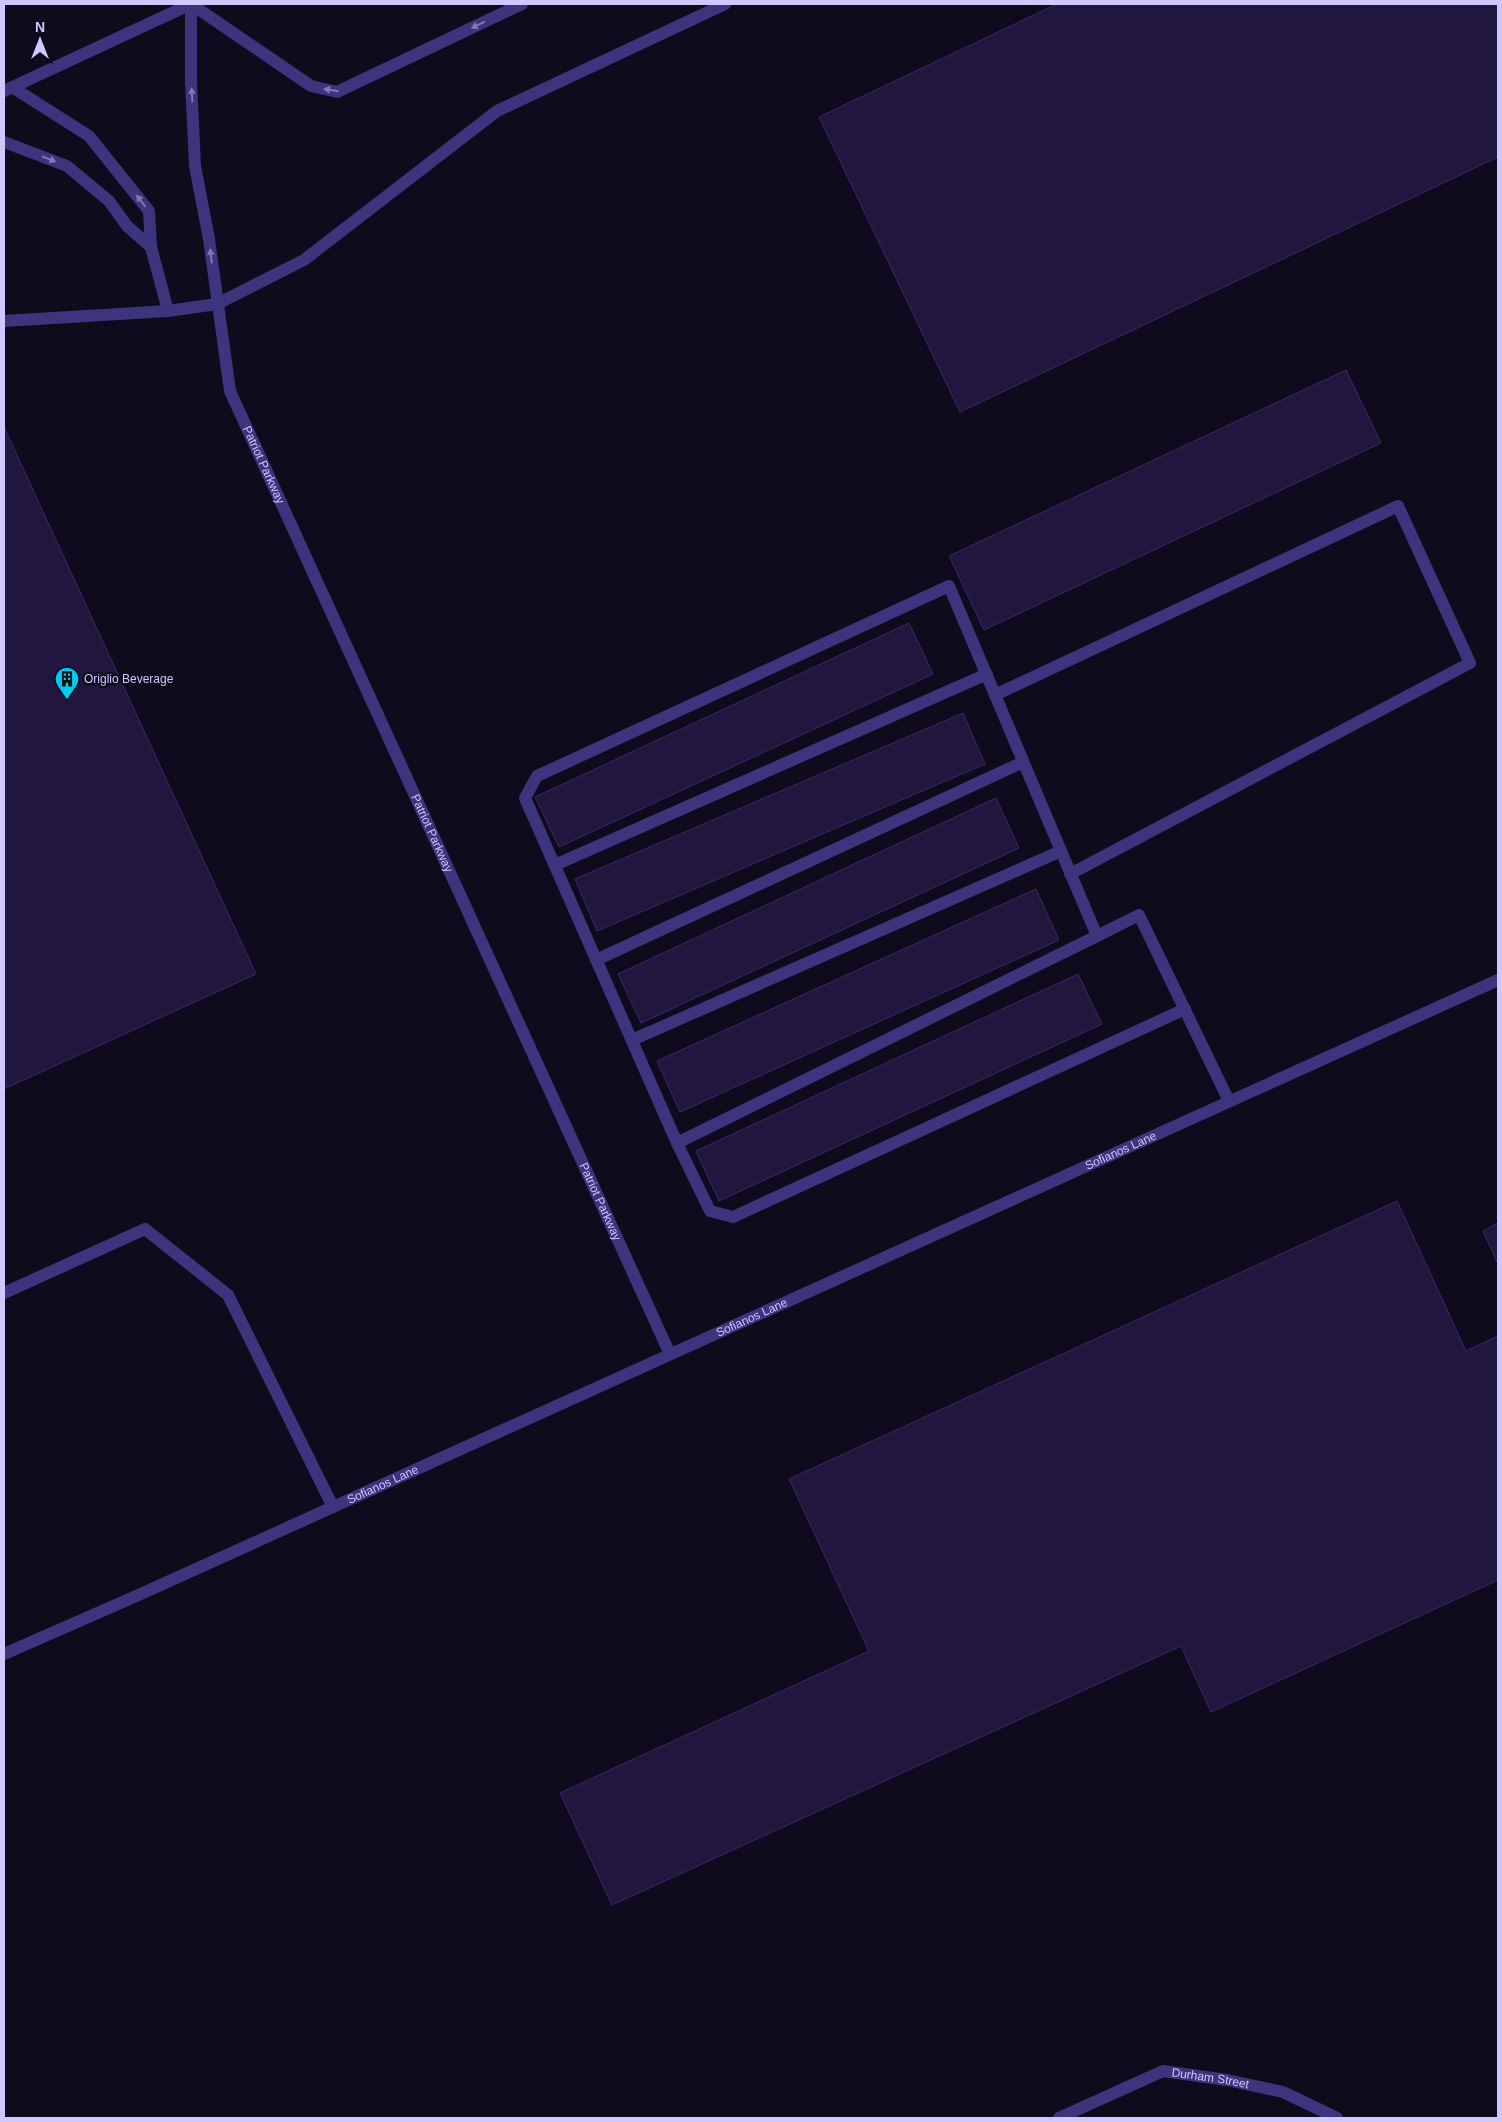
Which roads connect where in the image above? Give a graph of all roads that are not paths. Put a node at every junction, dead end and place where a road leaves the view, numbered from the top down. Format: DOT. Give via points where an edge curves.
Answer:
graph roads {
  1 [pos="191,4"];
  2 [pos="522,4"];
  3 [pos="725,4"];
  4 [pos="8,89"];
  5 [pos="4,142"];
  6 [pos="151,247"];
  7 [pos="217,304"];
  8 [pos="168,311"];
  9 [pos="4,321"];
  10 [pos="986,674"];
  11 [pos="995,694"];
  12 [pos="1023,762"];
  13 [pos="1061,851"];
  14 [pos="555,865"];
  15 [pos="1070,874"];
  16 [pos="1097,936"];
  17 [pos="596,960"];
  18 [pos="1498,980"];
  19 [pos="1184,1009"];
  20 [pos="632,1040"];
  21 [pos="1229,1101"];
  22 [pos="677,1142"];
  23 [pos="4,1293"];
  24 [pos="670,1354"];
  25 [pos="333,1507"];
  26 [pos="4,1654"];
  27 [pos="1059,2118"];
  28 [pos="1337,2118"];
  2 -- 1 [label="street, one-way" via="337,92 311,86"];
  1 -- 4 [label="street"];
  7 -- 1 [label="street, Patriot Parkway, one-way" via="195,166"];
  3 -- 7 [label="street" via="497,111 304,260"];
  6 -- 4 [label="street, one-way" via="149,211 89,136"];
  5 -- 6 [label="street, one-way" via="67,166 109,201 126,226"];
  6 -- 8 [label="street"];
  7 -- 8 [label="street"];
  7 -- 24 [label="street, Patriot Parkway" via="230,391"];
  8 -- 9 [label="street"];
  10 -- 11 [label="street"];
  10 -- 14 [label="street"];
  10 -- 14 [label="street" via="949,586 537,776 525,798"];
  11 -- 12 [label="street"];
  11 -- 15 [label="street" via="1398,506 1470,663"];
  12 -- 13 [label="street"];
  12 -- 17 [label="street"];
  13 -- 15 [label="street"];
  13 -- 20 [label="street"];
  14 -- 17 [label="street"];
  15 -- 16 [label="street"];
  16 -- 19 [label="street" via="1139,915"];
  16 -- 22 [label="street"];
  17 -- 20 [label="street"];
  18 -- 21 [label="street, Sofianos Lane"];
  19 -- 21 [label="street"];
  19 -- 22 [label="street" via="733,1217 710,1211"];
  20 -- 22 [label="street"];
  21 -- 24 [label="street, Sofianos Lane"];
  23 -- 25 [label="street" via="144,1230 228,1295"];
  24 -- 25 [label="street, Sofianos Lane"];
  25 -- 26 [label="street, Sofianos Lane"];
  27 -- 28 [label="street, Durham Street" via="1163,2072 1227,2080 1283,2092"];
}
